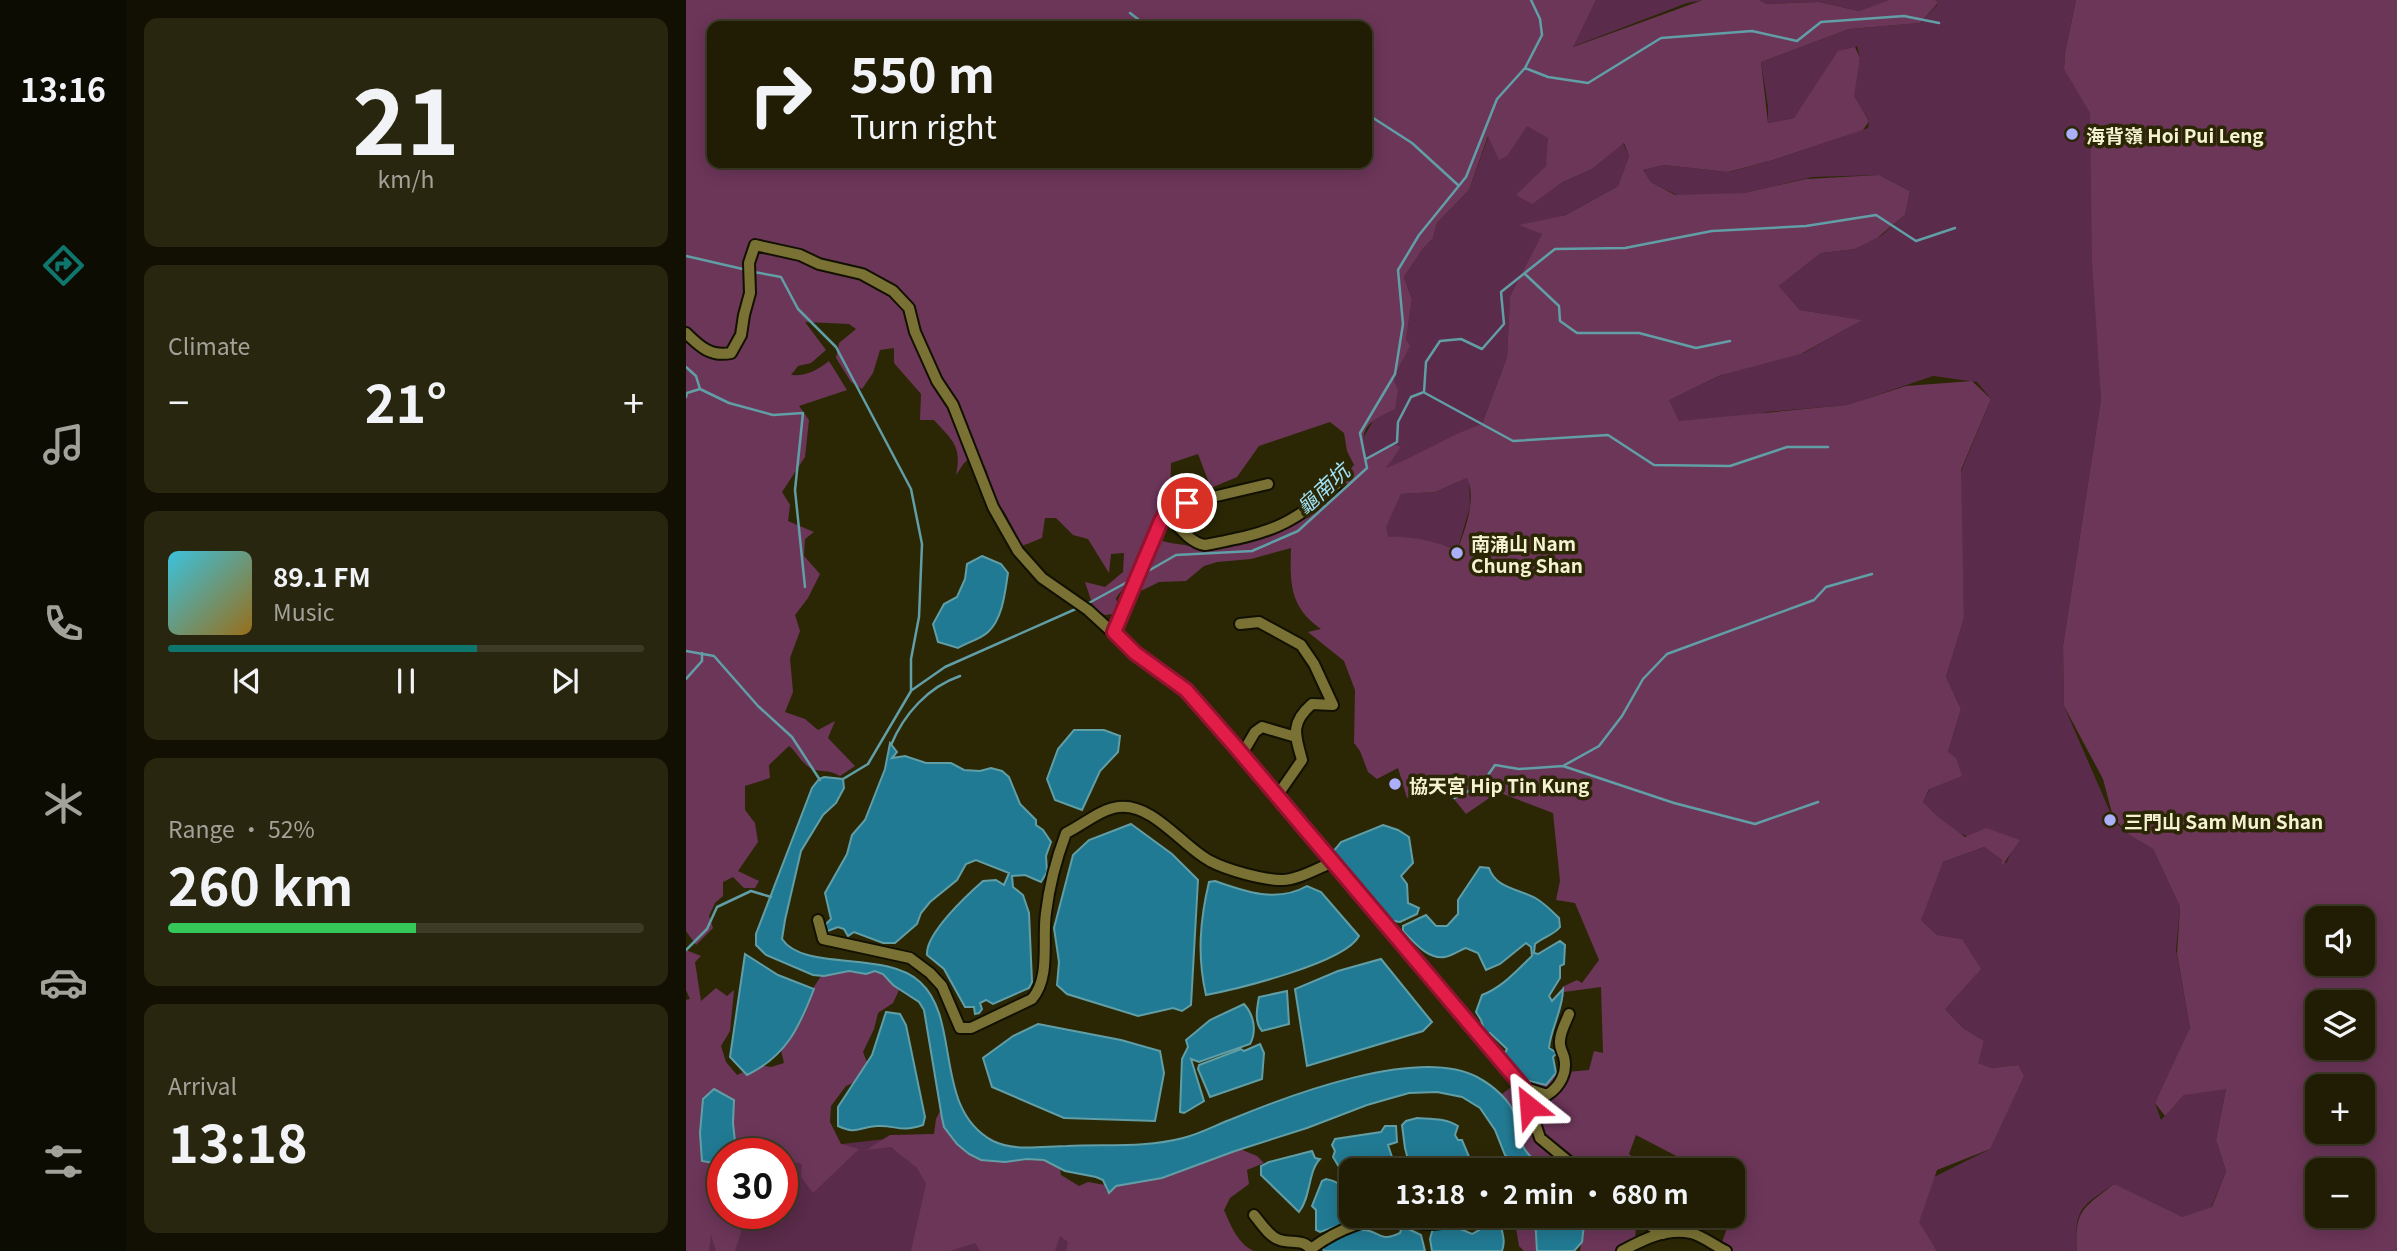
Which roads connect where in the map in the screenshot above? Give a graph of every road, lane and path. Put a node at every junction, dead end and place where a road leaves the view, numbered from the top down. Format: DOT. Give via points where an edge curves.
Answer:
graph roads {
  1 [pos="686,333"];
  2 [pos="1338,483"];
  3 [pos="1268,484"];
  4 [pos="1166,513"];
  5 [pos="1240,624"];
  6 [pos="1114,632"];
  7 [pos="1296,737"];
  8 [pos="1242,754"];
  9 [pos="1277,796"];
  10 [pos="1333,862"];
  11 [pos="818,920"];
  12 [pos="1569,1014"];
  13 [pos="1523,1087"];
  14 [pos="1564,1158"];
  15 [pos="1254,1215"];
  16 [pos="1347,1228"];
  17 [pos="1654,1228"];
  18 [pos="1663,1234"];
  19 [pos="1311,1250"];
  20 [pos="1622,1251"];
  21 [pos="1726,1251"];
  1 -- 6 [label="street" via="707,351 731,353 741,335 755,245 862,274 893,290 909,308 915,332 953,405 1006,533 1042,578"];
  2 -- 4 [label="street" via="1289,523 1205,545 1198,544"];
  3 -- 4 [label="street" via="1187,503"];
  4 -- 6 [label="street"];
  5 -- 7 [label="street" via="1259,622 1301,645 1314,664 1333,705 1312,704 1301,714"];
  6 -- 8 [label="street" via="1186,690"];
  7 -- 8 [label="street" via="1262,727"];
  7 -- 9 [label="street" via="1302,760"];
  8 -- 9 [label="street"];
  9 -- 10 [label="street"];
  10 -- 11 [label="street" via="1285,880 1263,878 1211,862 1143,812 1121,806 1106,810 1066,833 1046,912 1042,981 1037,993 971,1028 960,1028 942,986 910,958 823,939"];
  10 -- 13 [label="street"];
  12 -- 13 [label="street" via="1559,1039 1564,1074 1558,1089 1547,1095"];
  13 -- 14 [label="street" via="1540,1139"];
  15 -- 19 [label="street" via="1279,1240 1300,1242"];
  16 -- 19 [label="street"];
  17 -- 18 [label="street"];
  18 -- 20 [label="street"];
  18 -- 21 [label="street" via="1692,1233"];
}
